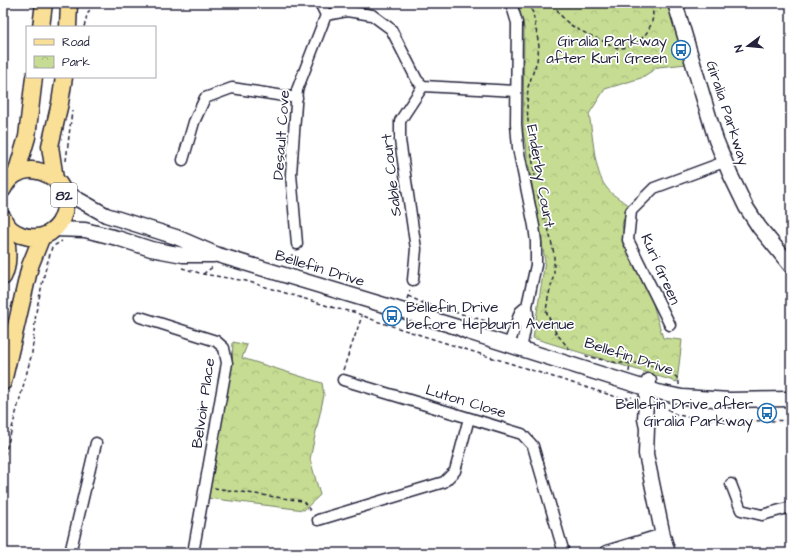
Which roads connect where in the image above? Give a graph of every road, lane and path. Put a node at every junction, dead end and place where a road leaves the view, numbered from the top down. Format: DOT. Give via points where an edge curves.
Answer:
graph roads {
  1 [pos="44,3"];
  2 [pos="69,3"];
  3 [pos="93,3"];
  4 [pos="320,3"];
  5 [pos="512,3"];
  6 [pos="528,3"];
  7 [pos="554,3"];
  8 [pos="650,3"];
  9 [pos="675,3"];
  10 [pos="326,15"];
  11 [pos="41,26"];
  12 [pos="68,26"];
  13 [pos="84,26"];
  14 [pos="34,78"];
  15 [pos="64,78"];
  16 [pos="423,86"];
  17 [pos="516,91"];
  18 [pos="297,98"];
  19 [pos="72,110"];
  20 [pos="183,160"];
  21 [pos="724,162"];
  22 [pos="66,163"];
  23 [pos="16,174"];
  24 [pos="535,180"];
  25 [pos="59,185"];
  26 [pos="3,189"];
  27 [pos="538,194"];
  28 [pos="4,221"];
  29 [pos="54,235"];
  30 [pos="297,244"];
  31 [pos="218,255"];
  32 [pos="177,266"];
  33 [pos="791,266"];
  34 [pos="283,274"];
  35 [pos="3,277"];
  36 [pos="413,280"];
  37 [pos="404,311"];
  38 [pos="140,316"];
  39 [pos="362,316"];
  40 [pos="670,325"];
  41 [pos="516,342"];
  42 [pos="578,353"];
  43 [pos="585,356"];
  44 [pos="630,363"];
  45 [pos="343,380"];
  46 [pos="3,382"];
  47 [pos="653,391"];
  48 [pos="791,399"];
  49 [pos="469,418"];
  50 [pos="791,420"];
  51 [pos="96,443"];
  52 [pos="3,462"];
  53 [pos="731,484"];
  54 [pos="205,487"];
  55 [pos="790,511"];
  56 [pos="318,520"];
  57 [pos="665,546"];
  58 [pos="70,553"];
  59 [pos="193,553"];
  60 [pos="564,553"];
  61 [pos="607,553"];
  62 [pos="646,553"];
  1 -- 11 [label="main road"];
  2 -- 12 [label="main road"];
  3 -- 13 [label="path"];
  4 -- 10 [label="street"];
  5 -- 17 [label="street, Enderby Court" via="517,23"];
  6 -- 24 [label="path" via="539,46 528,87 527,105"];
  7 -- 8 [label="path" via="564,20 579,31 621,48 637,43 647,34 653,14"];
  9 -- 21 [label="main road, Giralia Parkway"];
  10 -- 16 [label="street" via="347,11 372,15 391,29 417,80"];
  10 -- 18 [label="street, Desault Cove" via="297,90"];
  14 -- 23 [label="main road" via="27,137"];
  15 -- 25 [label="main road, 82" via="50,146"];
  16 -- 17 [label="street"];
  16 -- 36 [label="street, Sable Court" via="400,120 400,140 416,249"];
  17 -- 41 [label="street, Enderby Court" via="518,148 536,242 536,266 527,306 520,312"];
  18 -- 20 [label="street" via="232,88 205,98 194,122"];
  18 -- 30 [label="street, Desault Cove" via="291,174"];
  19 -- 22 [label="path"];
  21 -- 33 [label="main road, Giralia Parkway" via="746,207"];
  21 -- 40 [label="street, Kuri Green" via="654,188 631,211 628,240"];
  23 -- 25 [label="main road, 82" via="30,170 44,172"];
  23 -- 26 [label="main road"];
  25 -- 29 [label="main road, 82" via="66,205 63,218"];
  25 -- 31 [label="main road, Bellefin Drive" via="106,215 176,237"];
  27 -- 42 [label="path" via="554,254 554,274 546,311 556,334 571,351"];
  28 -- 29 [label="main road" via="15,233 28,237"];
  28 -- 35 [label="main road" via="7,258 6,273"];
  29 -- 31 [label="main road, Bellefin Drive" via="83,230 183,255"];
  29 -- 46 [label="main road, 82" via="30,266"];
  29 -- 52 [label="path" via="36,312 32,353"];
  30 -- 34 [label="path"];
  31 -- 34 [label="main road, Bellefin Drive"];
  32 -- 39 [label="path" via="246,282"];
  34 -- 37 [label="main road, Bellefin Drive"];
  36 -- 37 [label="path"];
  37 -- 41 [label="main road, Bellefin Drive" via="468,332"];
  38 -- 54 [label="street, Belvoir Place" via="216,341 224,348 227,363"];
  39 -- 45 [label="path" via="343,367"];
  39 -- 47 [label="path" via="623,399"];
  41 -- 47 [label="main road, Bellefin Drive"];
  43 -- 44 [label="path"];
  45 -- 49 [label="street, Luton Close"];
  47 -- 48 [label="main road, Bellefin Drive" via="682,397 730,400"];
  47 -- 50 [label="path" via="675,414 694,419"];
  47 -- 57 [label="main road" via="645,419 646,454"];
  49 -- 56 [label="street" via="455,471 444,482"];
  49 -- 60 [label="street, Luton Close" via="522,434 533,446"];
  51 -- 58 [label="street"];
  53 -- 55 [label="street" via="741,510 762,515"];
  54 -- 56 [label="path" via="303,501"];
  54 -- 59 [label="street, Belvoir Place"];
  57 -- 61 [label="main road"];
  57 -- 62 [label="main road"];
}
